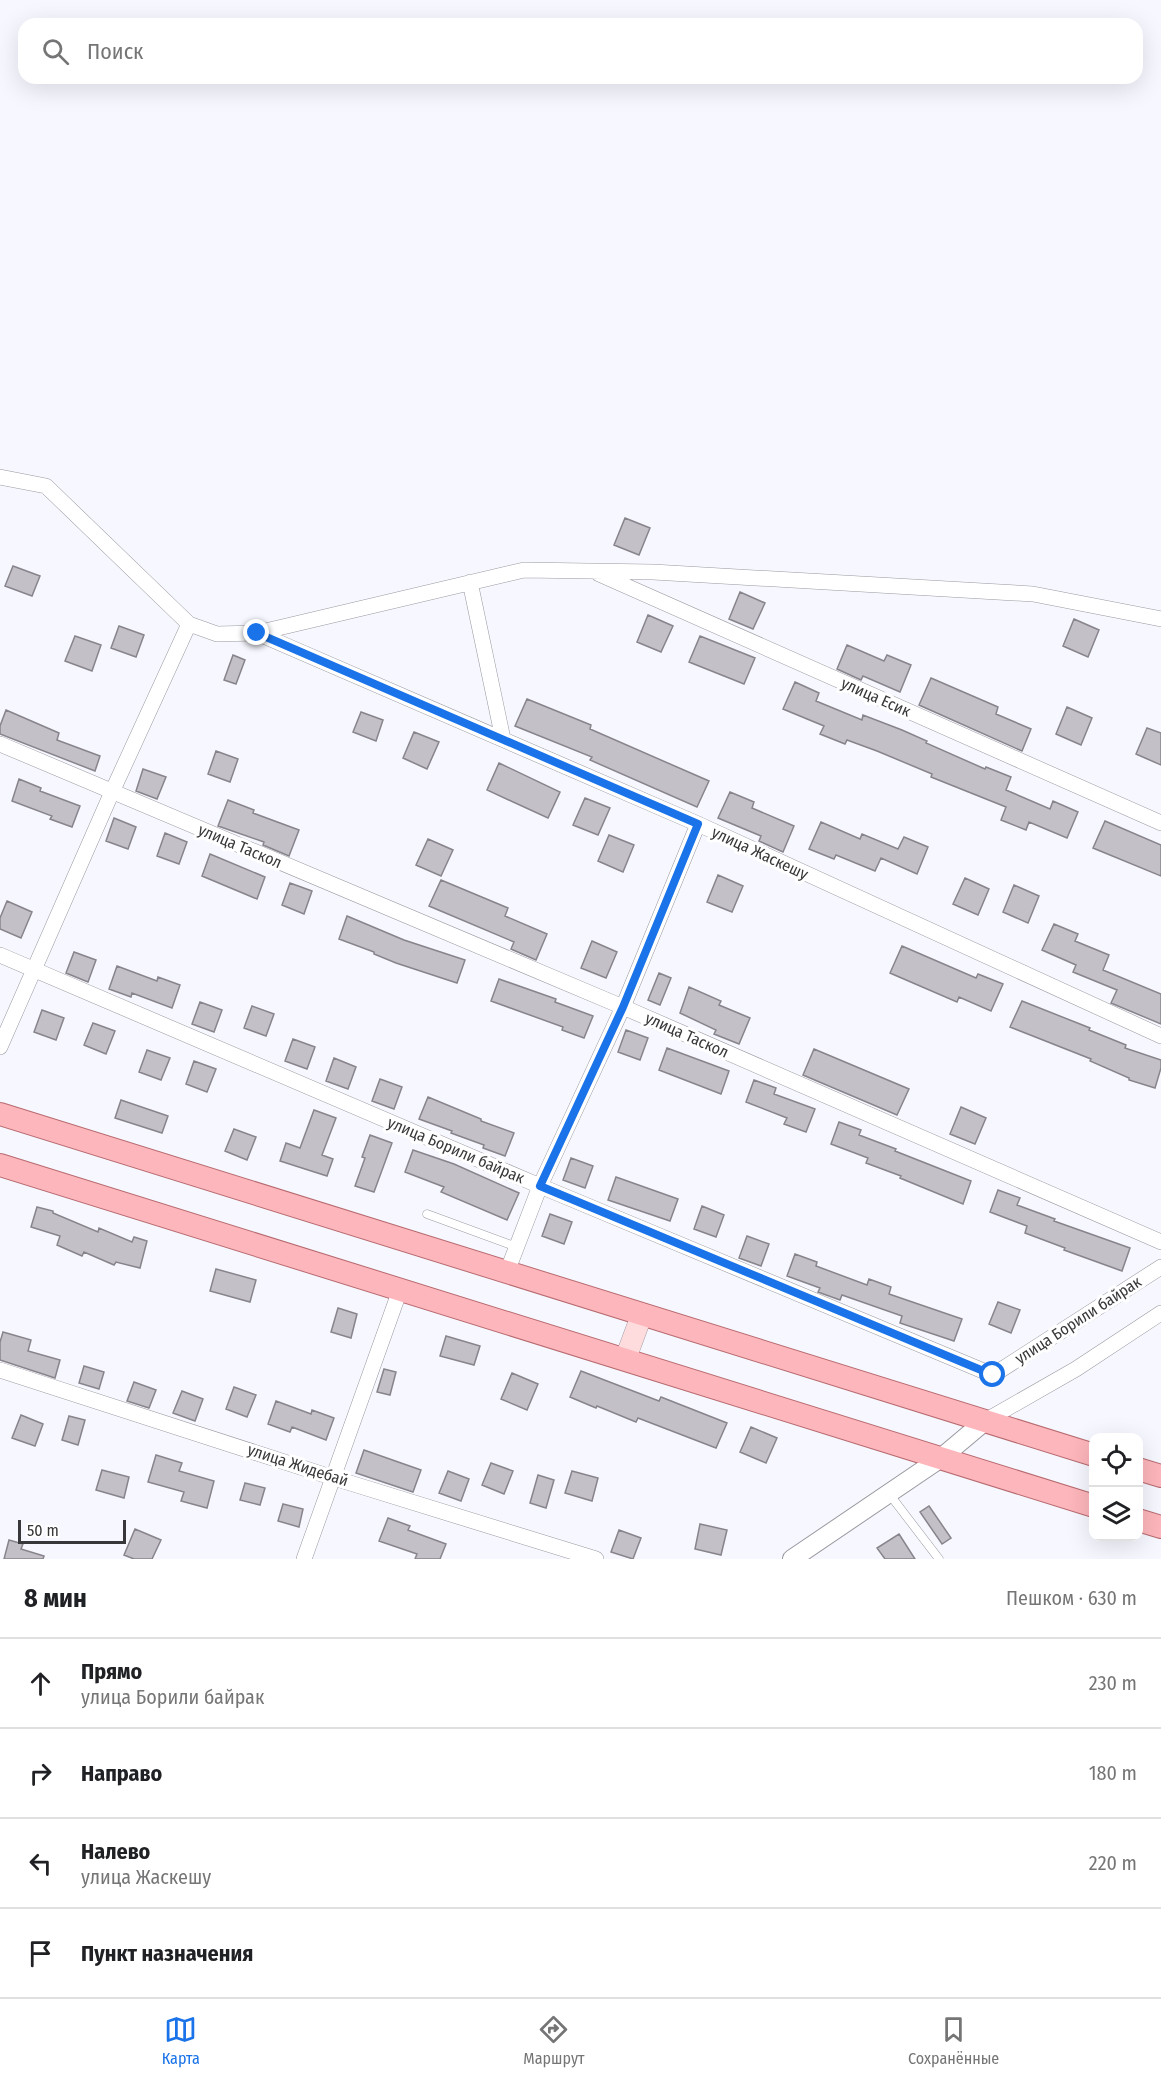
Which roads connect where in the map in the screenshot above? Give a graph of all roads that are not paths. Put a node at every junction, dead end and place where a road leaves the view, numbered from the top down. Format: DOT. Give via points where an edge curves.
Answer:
graph roads {
  1 [pos="0,477"];
  2 [pos="591,571"];
  3 [pos="470,582"];
  4 [pos="1161,619"];
  5 [pos="189,624"];
  6 [pos="257,633"];
  7 [pos="503,739"];
  8 [pos="0,744"];
  9 [pos="112,792"];
  10 [pos="1161,823"];
  11 [pos="698,824"];
  12 [pos="0,955"];
  13 [pos="34,969"];
  14 [pos="623,1007"];
  15 [pos="1161,1036"];
  16 [pos="0,1047"];
  17 [pos="0,1114"];
  18 [pos="0,1165"];
  19 [pos="540,1186"];
  20 [pos="427,1214"];
  21 [pos="1161,1242"];
  22 [pos="516,1247"];
  23 [pos="1161,1267"];
  24 [pos="507,1272"];
  25 [pos="400,1290"];
  26 [pos="1161,1313"];
  27 [pos="642,1314"];
  28 [pos="625,1360"];
  29 [pos="0,1370"];
  30 [pos="985,1421"];
  31 [pos="1089,1453"];
  32 [pos="941,1458"];
  33 [pos="1143,1471"];
  34 [pos="1161,1476"];
  35 [pos="334,1478"];
  36 [pos="889,1493"];
  37 [pos="1089,1504"];
  38 [pos="1143,1522"];
  39 [pos="1161,1527"];
  40 [pos="304,1559"];
  41 [pos="596,1559"];
  42 [pos="792,1559"];
  43 [pos="939,1559"];
  1 -- 5 [label="street" via="46,486"];
  2 -- 3 [label="street" via="524,570"];
  2 -- 4 [label="street" via="1033,594"];
  2 -- 10 [label="street, улица Есик"];
  3 -- 6 [label="street"];
  3 -- 7 [label="street"];
  5 -- 6 [label="street" via="217,634"];
  5 -- 9 [label="street"];
  6 -- 7 [label="street, улица Жаскешу"];
  7 -- 11 [label="street, улица Жаскешу"];
  8 -- 9 [label="street, улица Таскол"];
  9 -- 13 [label="street"];
  9 -- 14 [label="street, улица Таскол"];
  11 -- 14 [label="street"];
  11 -- 15 [label="street, улица Жаскешу"];
  12 -- 13 [label="street, улица Борили байрак"];
  13 -- 16 [label="street"];
  13 -- 19 [label="street, улица Борили байрак"];
  14 -- 19 [label="street"];
  14 -- 21 [label="street, улица Таскол"];
  17 -- 24 [label="main road"];
  18 -- 25 [label="main road"];
  19 -- 22 [label="street"];
  19 -- 23 [label="street, улица Борили байрак" via="993,1375"];
  20 -- 22 [label="lane"];
  22 -- 24 [label="street"];
  24 -- 27 [label="main road"];
  25 -- 28 [label="main road"];
  25 -- 35 [label="street"];
  26 -- 30 [label="street" via="1076,1369"];
  27 -- 28 [label="main road"];
  27 -- 30 [label="main road"];
  28 -- 32 [label="main road"];
  29 -- 35 [label="street, улица Жидебай"];
  30 -- 31 [label="main road"];
  30 -- 32 [label="street"];
  32 -- 36 [label="street"];
  32 -- 37 [label="main road"];
  33 -- 34 [label="main road"];
  35 -- 40 [label="street"];
  35 -- 41 [label="street, улица Жидебай"];
  36 -- 42 [label="street"];
  36 -- 43 [label="lane"];
  38 -- 39 [label="main road"];
}
